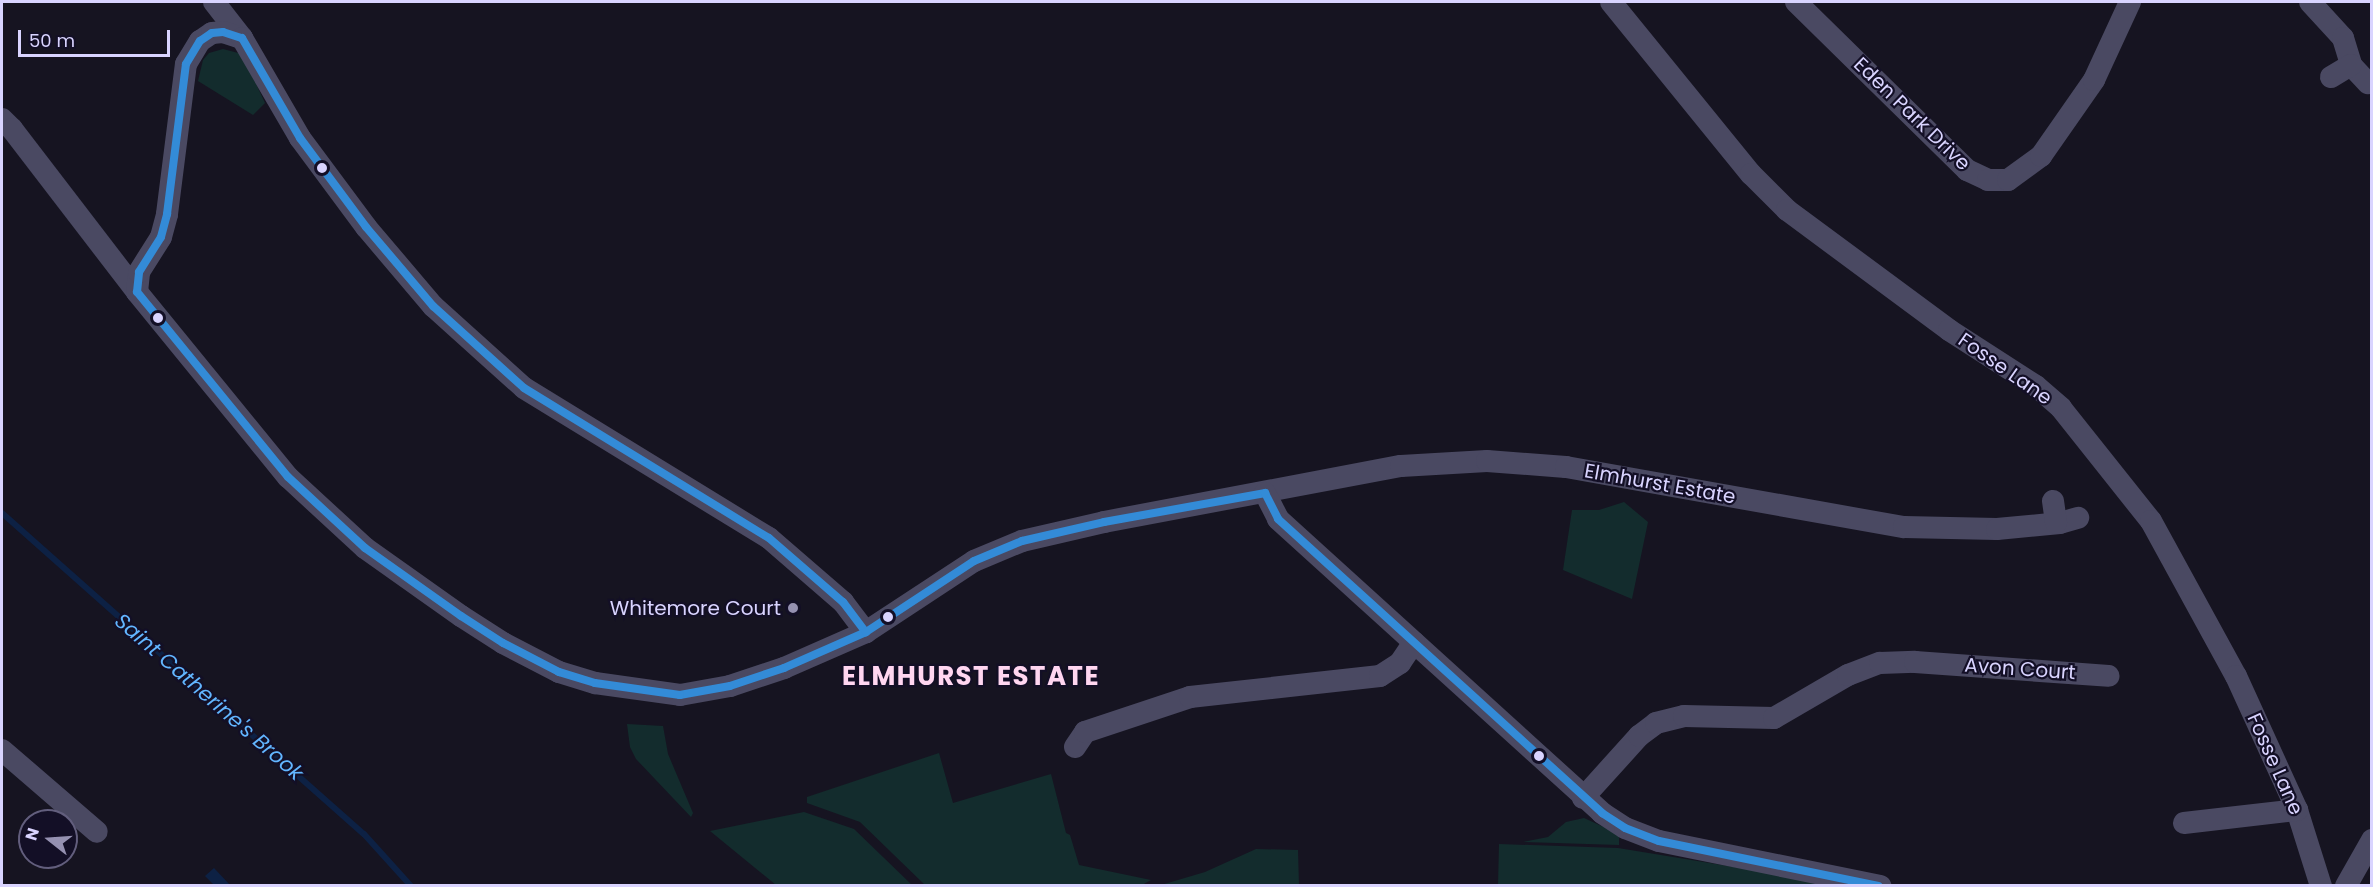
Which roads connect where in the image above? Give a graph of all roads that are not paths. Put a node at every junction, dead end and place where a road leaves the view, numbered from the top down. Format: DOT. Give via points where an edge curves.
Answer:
graph roads {
  1 [pos="214,2"];
  2 [pos="1611,2"];
  3 [pos="1796,2"];
  4 [pos="2130,2"];
  5 [pos="2310,2"];
  6 [pos="242,38"];
  7 [pos="2351,65"];
  8 [pos="2331,77"];
  9 [pos="2368,83"];
  10 [pos="2,119"];
  11 [pos="137,292"];
  12 [pos="1265,493"];
  13 [pos="2062,514"];
  14 [pos="866,632"];
  15 [pos="1414,642"];
  16 [pos="2109,676"];
  17 [pos="1075,747"];
  18 [pos="2,750"];
  19 [pos="1583,798"];
  20 [pos="2297,810"];
  21 [pos="2184,823"];
  22 [pos="97,832"];
  23 [pos="2372,840"];
  24 [pos="1880,885"];
  25 [pos="2321,885"];
  26 [pos="2346,885"];
  1 -- 6 [label="street"];
  2 -- 20 [label="street, Fosse Lane" via="1751,174 1787,210 1949,330 2036,386 2061,408 2151,521 2236,676"];
  3 -- 4 [label="street, Eden Park Drive" via="1966,170 1988,180 2008,180 2042,156 2094,80"];
  5 -- 7 [label="street" via="2343,38"];
  6 -- 11 [label="street" via="212,33 200,41 186,64 167,214 161,237 139,272"];
  6 -- 14 [label="street" via="300,138 366,227 433,306 524,388 770,538 843,602"];
  7 -- 8 [label="street"];
  7 -- 9 [label="street"];
  10 -- 11 [label="street, Elmhurst Estate"];
  11 -- 14 [label="street, Elmhurst Estate" via="288,477 365,548 470,622 560,672 595,683 680,695 730,686 784,668"];
  12 -- 13 [label="street, Elmhurst Estate" via="1401,466 1487,461 1566,467 1904,527 1997,529"];
  12 -- 14 [label="street, Elmhurst Estate" via="1022,541 974,561"];
  12 -- 15 [label="street" via="1278,519"];
  15 -- 17 [label="street" via="1400,663 1380,676 1190,697 1085,732"];
  15 -- 19 [label="street"];
  16 -- 19 [label="street, Avon Court" via="1880,663 1839,679 1774,718 1684,717 1656,723 1639,736"];
  18 -- 22 [label="street"];
  19 -- 24 [label="street" via="1625,828 1659,841"];
  20 -- 21 [label="street"];
  20 -- 25 [label="street, Fosse Lane"];
  23 -- 26 [label="street"];
}
